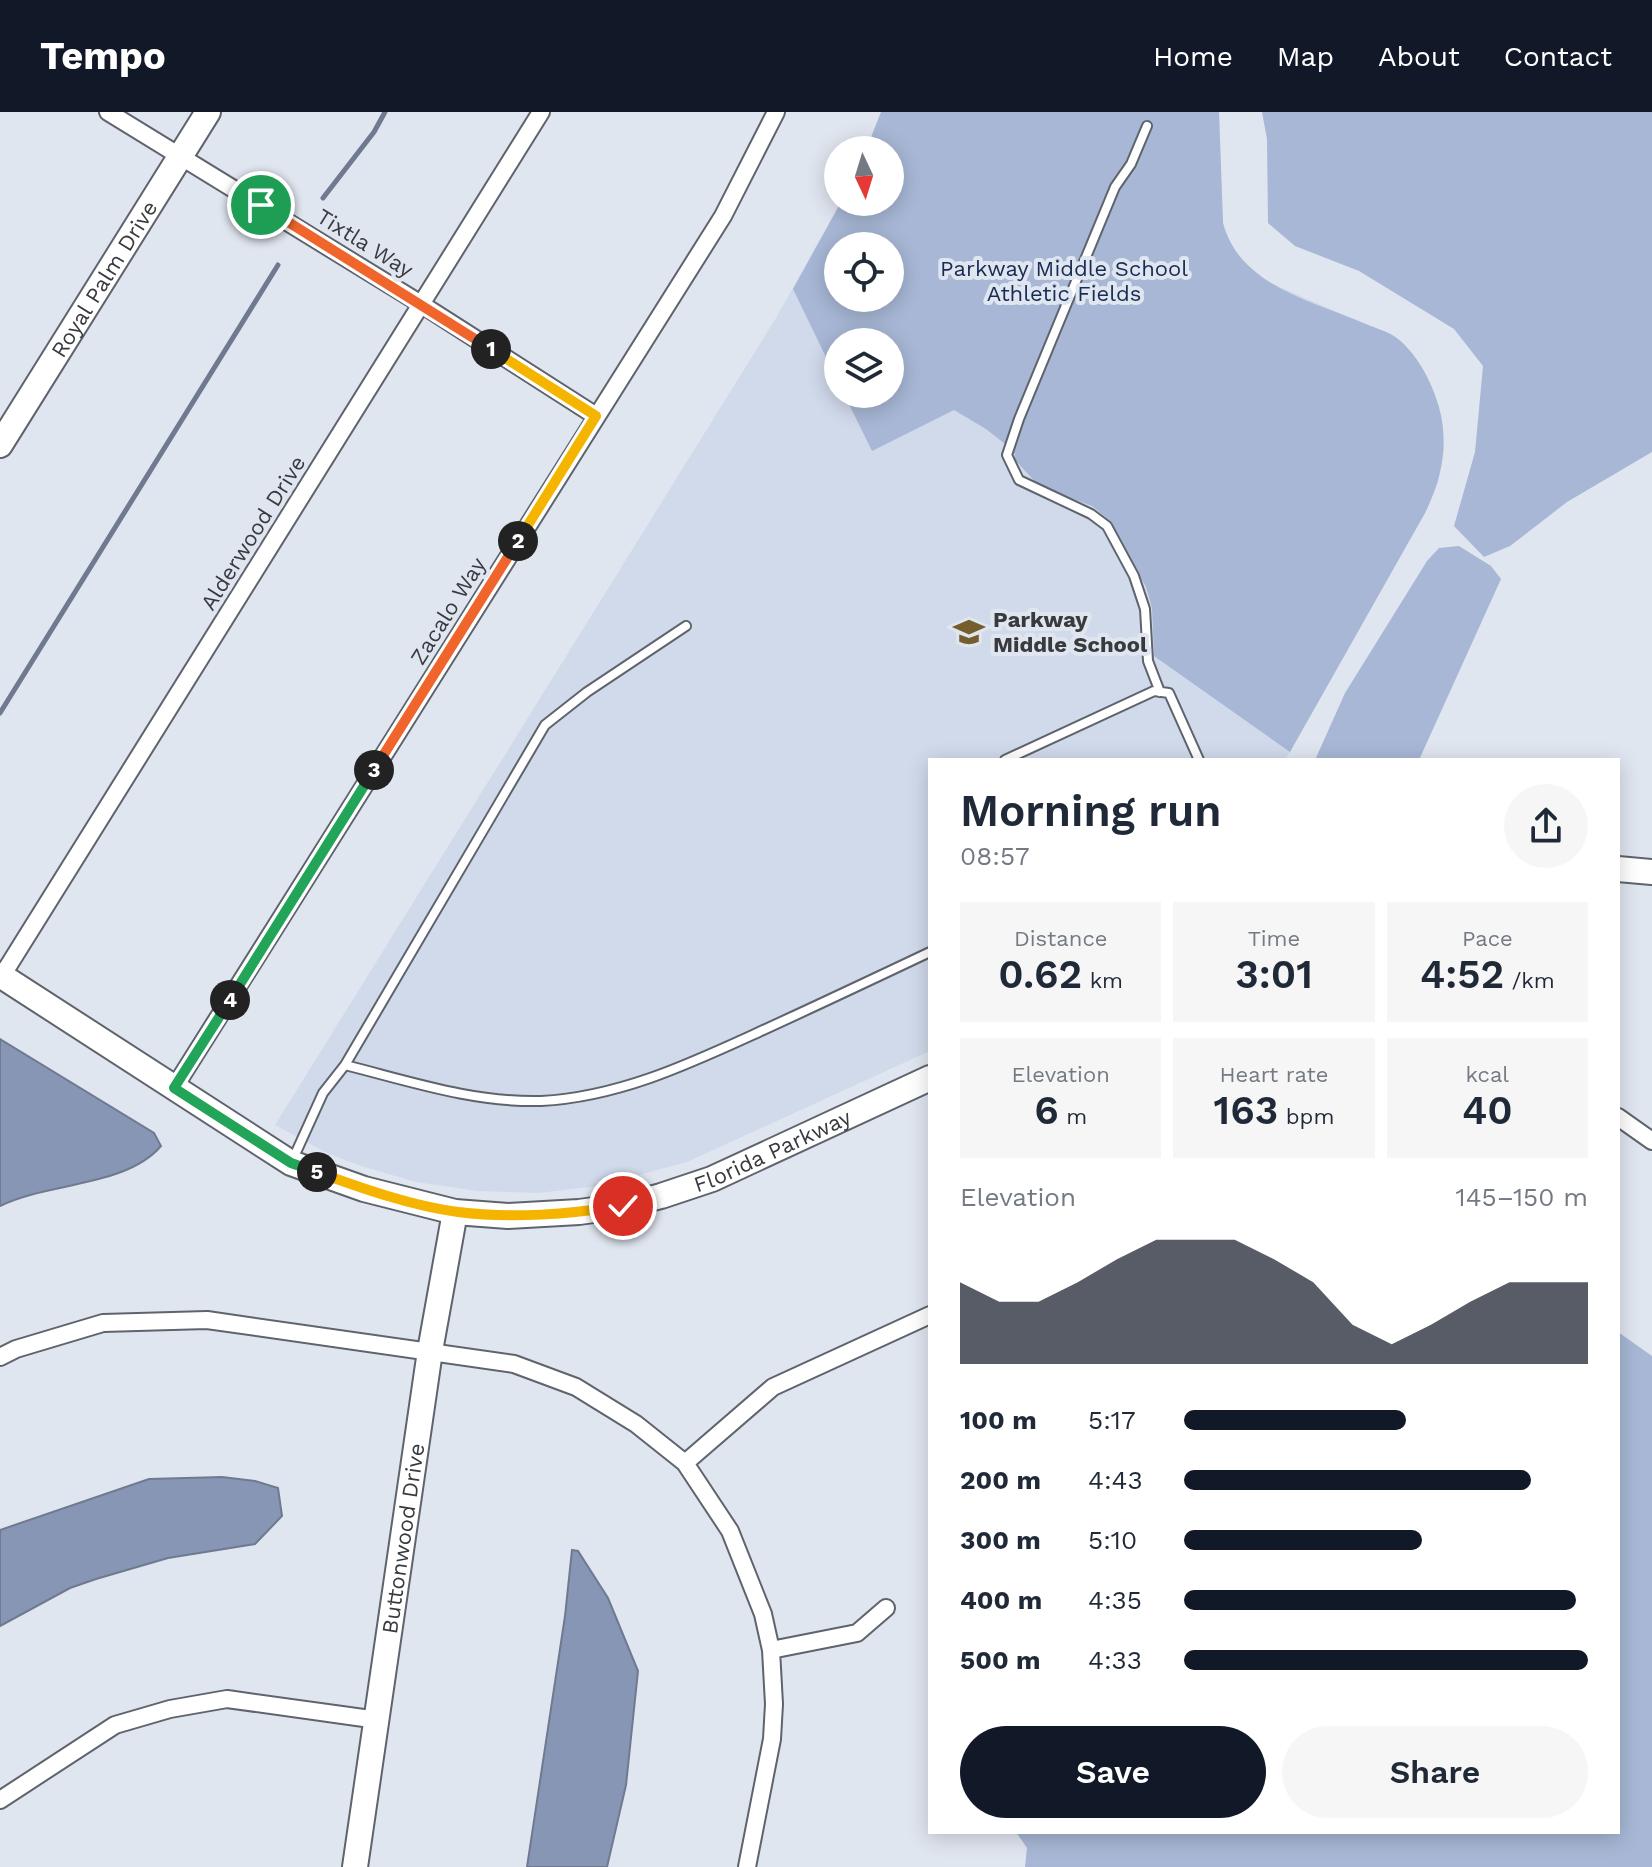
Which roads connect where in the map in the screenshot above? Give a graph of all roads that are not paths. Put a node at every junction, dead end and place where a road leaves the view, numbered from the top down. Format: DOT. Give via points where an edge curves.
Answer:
graph roads {
  1 [pos="108,112"];
  2 [pos="208,112"];
  3 [pos="541,112"];
  4 [pos="776,112"];
  5 [pos="1147,126"];
  6 [pos="180,155"];
  7 [pos="421,304"];
  8 [pos="596,416"];
  9 [pos="0,445"];
  10 [pos="686,626"];
  11 [pos="1160,692"];
  12 [pos="1009,758"];
  13 [pos="1198,758"];
  14 [pos="1620,869"];
  15 [pos="1652,872"];
  16 [pos="928,953"];
  17 [pos="1,976"];
  18 [pos="345,1065"];
  19 [pos="928,1079"];
  20 [pos="174,1088"];
  21 [pos="1620,1118"];
  22 [pos="1652,1141"];
  23 [pos="291,1163"];
  24 [pos="455,1212"];
  25 [pos="928,1316"];
  26 [pos="430,1351"];
  27 [pos="0,1357"];
  28 [pos="685,1463"];
  29 [pos="886,1608"];
  30 [pos="771,1650"];
  31 [pos="378,1720"];
  32 [pos="0,1800"];
  33 [pos="355,1867"];
  34 [pos="747,1867"];
  1 -- 6 [label="street, Tixtla Way"];
  2 -- 6 [label="street, Royal Palm Drive"];
  3 -- 7 [label="street, Alderwood Drive"];
  4 -- 8 [label="street, Zacalo Way" via="723,216"];
  5 -- 11 [label="lane" via="1115,187 1007,455 1019,480 1107,526 1145,609 1148,661"];
  6 -- 7 [label="street, Tixtla Way"];
  6 -- 9 [label="street, Royal Palm Drive"];
  7 -- 8 [label="street, Tixtla Way"];
  7 -- 17 [label="street, Alderwood Drive"];
  8 -- 20 [label="street, Zacalo Way"];
  10 -- 18 [label="lane" via="545,725"];
  11 -- 12 [label="lane"];
  11 -- 13 [label="lane" via="1169,693"];
  14 -- 15 [label="street"];
  16 -- 18 [label="lane" via="694,1062 591,1096 540,1101 458,1094"];
  17 -- 20 [label="street, Florida Parkway"];
  18 -- 23 [label="lane" via="323,1093"];
  19 -- 24 [label="street, Florida Parkway" via="712,1179 661,1196 579,1212"];
  20 -- 23 [label="street, Florida Parkway"];
  21 -- 22 [label="street"];
  23 -- 24 [label="street, Florida Parkway" via="364,1189"];
  24 -- 26 [label="street, Buttonwood Drive"];
  25 -- 28 [label="street" via="773,1387"];
  26 -- 27 [label="street" via="207,1320 103,1323"];
  26 -- 28 [label="street" via="514,1364 576,1387"];
  26 -- 31 [label="street, Buttonwood Drive"];
  28 -- 30 [label="street" via="730,1531 763,1614"];
  29 -- 30 [label="street" via="857,1633"];
  30 -- 34 [label="street" via="772,1739"];
  31 -- 32 [label="street" via="227,1699 170,1709 115,1725"];
  31 -- 33 [label="street, Buttonwood Drive"];
}
